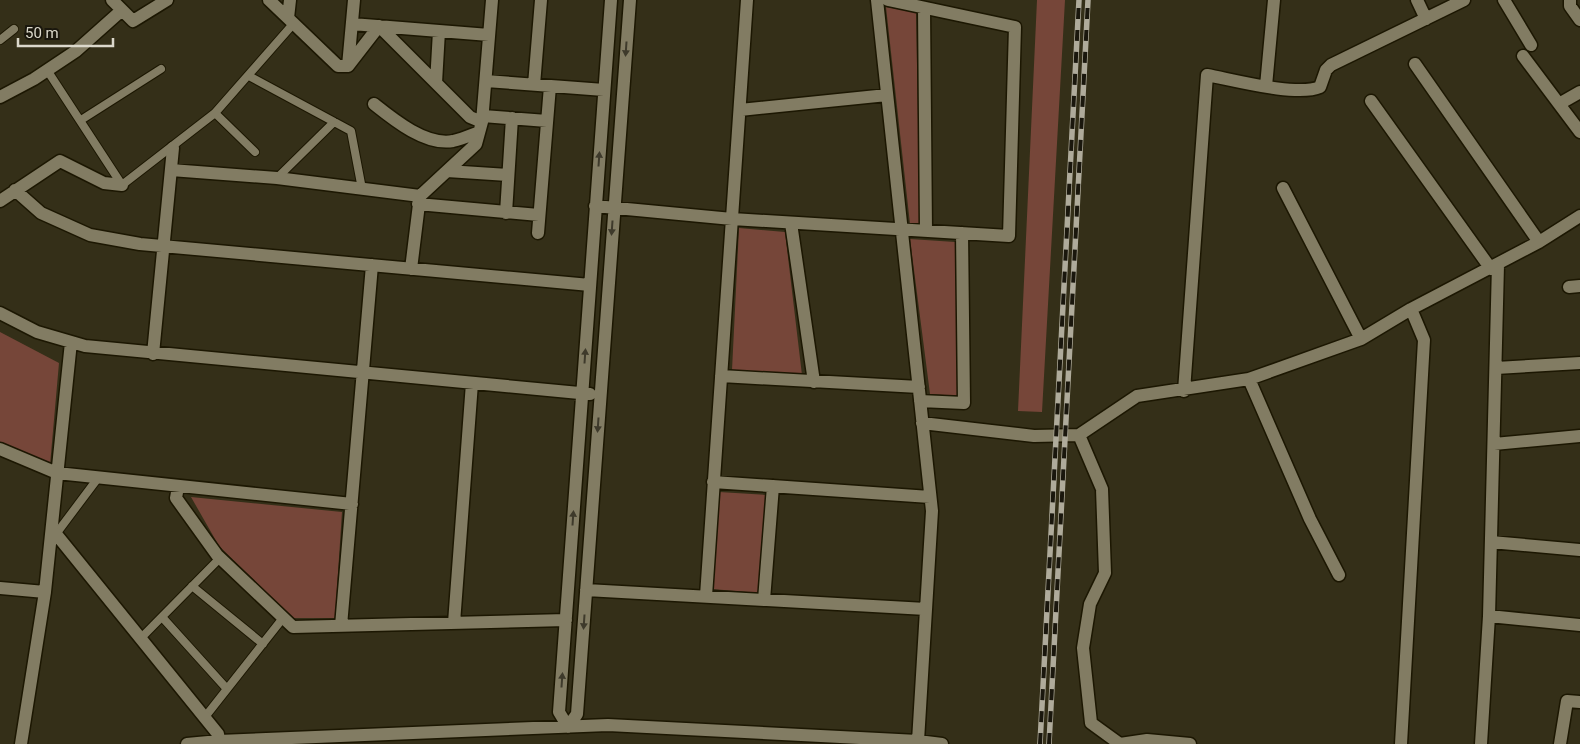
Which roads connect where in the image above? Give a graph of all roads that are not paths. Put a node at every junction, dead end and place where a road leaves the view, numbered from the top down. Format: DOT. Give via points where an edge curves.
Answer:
graph roads {
  1 [pos="112,0"];
  2 [pos="167,0"];
  3 [pos="269,0"];
  4 [pos="290,0"];
  5 [pos="354,0"];
  6 [pos="492,0"];
  7 [pos="541,0"];
  8 [pos="611,0"];
  9 [pos="630,0"];
  10 [pos="748,0"];
  11 [pos="877,0"];
  12 [pos="888,0"];
  13 [pos="1274,0"];
  14 [pos="1417,0"];
  15 [pos="1464,0"];
  16 [pos="1504,0"];
  17 [pos="1570,0"];
  18 [pos="924,8"];
  19 [pos="122,10"];
  20 [pos="1426,19"];
  21 [pos="1580,20"];
  22 [pos="291,21"];
  23 [pos="352,24"];
  24 [pos="379,26"];
  25 [pos="14,29"];
  26 [pos="439,31"];
  27 [pos="489,35"];
  28 [pos="0,40"];
  29 [pos="1531,45"];
  30 [pos="1523,56"];
  31 [pos="1415,64"];
  32 [pos="348,66"];
  33 [pos="162,69"];
  34 [pos="47,70"];
  35 [pos="249,76"];
  36 [pos="486,81"];
  37 [pos="436,83"];
  38 [pos="534,85"];
  39 [pos="550,86"];
  40 [pos="1266,86"];
  41 [pos="604,90"];
  42 [pos="1580,92"];
  43 [pos="887,95"];
  44 [pos="0,97"];
  45 [pos="1371,101"];
  46 [pos="374,104"];
  47 [pos="1559,104"];
  48 [pos="740,110"];
  49 [pos="215,113"];
  50 [pos="512,118"];
  51 [pos="81,120"];
  52 [pos="547,121"];
  53 [pos="334,122"];
  54 [pos="481,124"];
  55 [pos="1580,132"];
  56 [pos="173,148"];
  57 [pos="255,152"];
  58 [pos="171,170"];
  59 [pos="447,170"];
  60 [pos="508,175"];
  61 [pos="277,178"];
  62 [pos="122,185"];
  63 [pos="1283,188"];
  64 [pos="362,189"];
  65 [pos="15,190"];
  66 [pos="419,200"];
  67 [pos="0,201"];
  68 [pos="595,206"];
  69 [pos="614,208"];
  70 [pos="506,213"];
  71 [pos="539,215"];
  72 [pos="1580,216"];
  73 [pos="732,219"];
  74 [pos="791,223"];
  75 [pos="902,230"];
  76 [pos="926,231"];
  77 [pos="538,233"];
  78 [pos="962,234"];
  79 [pos="1539,242"];
  80 [pos="163,246"];
  81 [pos="372,265"];
  82 [pos="1495,267"];
  83 [pos="411,269"];
  84 [pos="590,285"];
  85 [pos="1411,310"];
  86 [pos="0,313"];
  87 [pos="1361,340"];
  88 [pos="71,342"];
  89 [pos="153,354"];
  90 [pos="1580,363"];
  91 [pos="1496,368"];
  92 [pos="363,373"];
  93 [pos="721,376"];
  94 [pos="1249,379"];
  95 [pos="814,382"];
  96 [pos="472,383"];
  97 [pos="919,387"];
  98 [pos="1184,391"];
  99 [pos="582,394"];
  100 [pos="600,395"];
  101 [pos="920,401"];
  102 [pos="922,423"];
  103 [pos="1079,435"];
  104 [pos="1580,436"];
  105 [pos="1494,444"];
  106 [pos="0,449"];
  107 [pos="57,473"];
  108 [pos="98,478"];
  109 [pos="714,482"];
  110 [pos="773,486"];
  111 [pos="178,487"];
  112 [pos="930,496"];
  113 [pos="352,504"];
  114 [pos="53,534"];
  115 [pos="1491,542"];
  116 [pos="1580,550"];
  117 [pos="220,558"];
  118 [pos="1339,574"];
  119 [pos="192,586"];
  120 [pos="0,588"];
  121 [pos="586,590"];
  122 [pos="44,592"];
  123 [pos="706,596"];
  124 [pos="764,600"];
  125 [pos="926,609"];
  126 [pos="1489,616"];
  127 [pos="162,617"];
  128 [pos="283,618"];
  129 [pos="566,620"];
  130 [pos="454,623"];
  131 [pos="1580,625"];
  132 [pos="341,626"];
  133 [pos="141,638"];
  134 [pos="263,644"];
  135 [pos="227,689"];
  136 [pos="1580,702"];
  137 [pos="205,717"];
  138 [pos="568,727"];
  139 [pos="219,741"];
  140 [pos="918,741"];
  141 [pos="21,744"];
  142 [pos="186,744"];
  143 [pos="942,744"];
  144 [pos="1120,744"];
  145 [pos="1190,744"];
  146 [pos="1401,744"];
  147 [pos="1481,744"];
  148 [pos="1560,744"];
  1 -- 19 [label="street"];
  2 -- 19 [label="street" via="133,20"];
  3 -- 22 [label="street"];
  4 -- 22 [label="street"];
  5 -- 23 [label="street"];
  6 -- 27 [label="street"];
  7 -- 38 [label="street"];
  8 -- 41 [label="street"];
  9 -- 69 [label="street, one-way"];
  10 -- 48 [label="street"];
  11 -- 43 [label="street"];
  12 -- 18 [label="street"];
  13 -- 40 [label="street"];
  14 -- 20 [label="street"];
  15 -- 20 [label="street"];
  16 -- 29 [label="street"];
  17 -- 21 [label="street" via="1570,6"];
  18 -- 76 [label="street"];
  18 -- 78 [label="street" via="1015,28 1009,236"];
  19 -- 34 [label="street" via="76,51"];
  20 -- 40 [label="street" via="1331,65 1320,87 1312,91"];
  22 -- 32 [label="street" via="338,66"];
  22 -- 35 [label="lane"];
  23 -- 24 [label="street"];
  23 -- 32 [label="street"];
  24 -- 26 [label="street"];
  24 -- 32 [label="street"];
  24 -- 37 [label="street"];
  25 -- 28 [label="lane"];
  26 -- 27 [label="street"];
  26 -- 37 [label="street"];
  27 -- 36 [label="street"];
  30 -- 47 [label="street"];
  31 -- 79 [label="street"];
  33 -- 51 [label="lane"];
  34 -- 44 [label="street"];
  34 -- 51 [label="lane"];
  35 -- 49 [label="lane"];
  35 -- 53 [label="lane"];
  36 -- 38 [label="street"];
  36 -- 54 [label="street"];
  37 -- 54 [label="street"];
  38 -- 39 [label="street"];
  39 -- 41 [label="street"];
  39 -- 52 [label="street"];
  40 -- 98 [label="street" via="1207,75"];
  68 -- 41 [label="street, one-way"];
  42 -- 47 [label="street"];
  43 -- 48 [label="street"];
  43 -- 75 [label="street"];
  45 -- 82 [label="street"];
  46 -- 54 [label="street" via="429,139 452,141"];
  47 -- 55 [label="street"];
  48 -- 73 [label="street"];
  49 -- 56 [label="lane"];
  49 -- 57 [label="lane"];
  50 -- 52 [label="street"];
  50 -- 54 [label="street"];
  50 -- 60 [label="street"];
  51 -- 62 [label="lane"];
  52 -- 71 [label="street"];
  53 -- 61 [label="lane"];
  53 -- 64 [label="lane" via="350,131"];
  54 -- 59 [label="street" via="476,144"];
  56 -- 58 [label="street"];
  56 -- 62 [label="lane"];
  58 -- 61 [label="street"];
  58 -- 80 [label="street"];
  59 -- 60 [label="street"];
  59 -- 66 [label="street"];
  60 -- 70 [label="street"];
  61 -- 64 [label="street"];
  62 -- 65 [label="street" via="104,183 60,161"];
  63 -- 87 [label="street"];
  64 -- 66 [label="street"];
  65 -- 67 [label="street"];
  65 -- 80 [label="street" via="41,213 90,235"];
  66 -- 70 [label="street"];
  66 -- 83 [label="street"];
  68 -- 69 [label="street"];
  68 -- 84 [label="street"];
  69 -- 73 [label="street"];
  69 -- 100 [label="street, one-way"];
  70 -- 71 [label="street"];
  71 -- 77 [label="street"];
  72 -- 79 [label="street"];
  73 -- 74 [label="street"];
  73 -- 93 [label="street"];
  74 -- 75 [label="street"];
  74 -- 95 [label="street"];
  75 -- 76 [label="street"];
  75 -- 97 [label="street"];
  76 -- 78 [label="street"];
  78 -- 101 [label="street" via="964,403"];
  79 -- 82 [label="street"];
  80 -- 81 [label="street"];
  80 -- 89 [label="street"];
  81 -- 83 [label="street"];
  81 -- 92 [label="street"];
  82 -- 85 [label="street"];
  82 -- 91 [label="street"];
  83 -- 84 [label="street"];
  99 -- 84 [label="street, one-way"];
  85 -- 87 [label="street"];
  85 -- 146 [label="street" via="1424,340"];
  86 -- 88 [label="street" via="37,332"];
  87 -- 94 [label="street"];
  88 -- 89 [label="street"];
  88 -- 107 [label="street"];
  89 -- 92 [label="street"];
  90 -- 91 [label="street"];
  91 -- 105 [label="street"];
  92 -- 96 [label="street"];
  92 -- 113 [label="street"];
  93 -- 95 [label="street"];
  93 -- 109 [label="street"];
  94 -- 98 [label="street"];
  94 -- 118 [label="street" via="1306,510"];
  95 -- 97 [label="street"];
  96 -- 99 [label="street"];
  96 -- 130 [label="street"];
  97 -- 101 [label="street"];
  98 -- 103 [label="street" via="1137,396"];
  99 -- 100 [label="street"];
  129 -- 99 [label="street, one-way"];
  100 -- 121 [label="street, one-way"];
  101 -- 102 [label="street"];
  102 -- 103 [label="street" via="1034,436"];
  102 -- 112 [label="street"];
  103 -- 144 [label="street" via="1102,489 1105,573 1090,604 1083,648 1091,723"];
  104 -- 105 [label="street"];
  105 -- 115 [label="street"];
  106 -- 107 [label="street"];
  107 -- 108 [label="street"];
  107 -- 114 [label="street"];
  108 -- 111 [label="street"];
  108 -- 114 [label="lane"];
  109 -- 110 [label="street"];
  109 -- 123 [label="street"];
  110 -- 112 [label="street"];
  110 -- 124 [label="street"];
  111 -- 113 [label="street"];
  111 -- 117 [label="street" via="176,498"];
  112 -- 125 [label="street" via="932,512"];
  113 -- 132 [label="street"];
  114 -- 122 [label="street"];
  114 -- 133 [label="street"];
  115 -- 116 [label="street"];
  115 -- 126 [label="street"];
  117 -- 119 [label="lane"];
  117 -- 128 [label="street"];
  119 -- 127 [label="lane"];
  119 -- 134 [label="lane"];
  120 -- 122 [label="street"];
  121 -- 123 [label="street"];
  121 -- 138 [label="street, one-way" via="577,714"];
  122 -- 141 [label="street"];
  123 -- 124 [label="street"];
  124 -- 125 [label="street"];
  125 -- 140 [label="street"];
  126 -- 131 [label="street"];
  126 -- 147 [label="street"];
  127 -- 133 [label="lane"];
  127 -- 135 [label="lane"];
  128 -- 132 [label="street" via="293,627"];
  128 -- 134 [label="lane"];
  129 -- 130 [label="street"];
  138 -- 129 [label="street, one-way" via="559,712"];
  130 -- 132 [label="street"];
  133 -- 137 [label="street"];
  134 -- 135 [label="lane"];
  135 -- 137 [label="lane"];
  136 -- 148 [label="street" via="1566,700"];
  137 -- 139 [label="street" via="218,734"];
  138 -- 139 [label="street"];
  138 -- 140 [label="street" via="608,725"];
  139 -- 142 [label="street"];
  140 -- 143 [label="street"];
  144 -- 145 [label="street" via="1147,740"];
}
